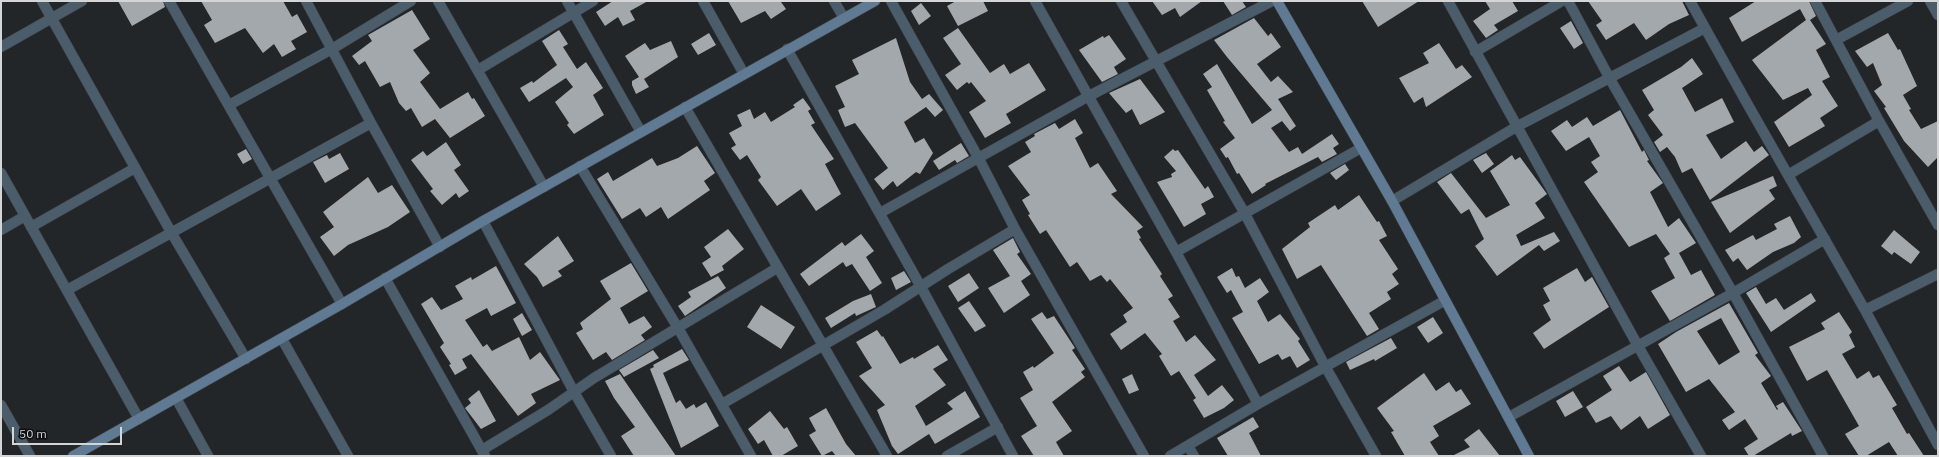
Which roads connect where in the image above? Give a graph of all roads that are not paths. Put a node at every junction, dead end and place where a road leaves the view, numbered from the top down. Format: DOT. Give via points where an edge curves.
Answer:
graph roads {
  1 [pos="42,1"];
  2 [pos="82,1"];
  3 [pos="169,1"];
  4 [pos="306,1"];
  5 [pos="411,1"];
  6 [pos="438,1"];
  7 [pos="567,1"];
  8 [pos="593,1"];
  9 [pos="703,1"];
  10 [pos="834,1"];
  11 [pos="875,1"];
  12 [pos="891,1"];
  13 [pos="1035,1"];
  14 [pos="1121,1"];
  15 [pos="1272,1"];
  16 [pos="1277,1"];
  17 [pos="1448,1"];
  18 [pos="1562,1"];
  19 [pos="1568,1"];
  20 [pos="1690,1"];
  21 [pos="1815,1"];
  22 [pos="1908,1"];
  23 [pos="1930,1"];
  24 [pos="574,13"];
  25 [pos="1938,14"];
  26 [pos="51,18"];
  27 [pos="844,18"];
  28 [pos="1705,28"];
  29 [pos="1836,40"];
  30 [pos="1,47"];
  31 [pos="332,49"];
  32 [pos="787,49"];
  33 [pos="1475,52"];
  34 [pos="1157,62"];
  35 [pos="478,70"];
  36 [pos="744,74"];
  37 [pos="1610,79"];
  38 [pos="1089,96"];
  39 [pos="229,105"];
  40 [pos="685,107"];
  41 [pos="1879,121"];
  42 [pos="371,124"];
  43 [pos="1516,127"];
  44 [pos="641,132"];
  45 [pos="1361,148"];
  46 [pos="979,159"];
  47 [pos="580,166"];
  48 [pos="135,168"];
  49 [pos="1,173"];
  50 [pos="1788,175"];
  51 [pos="271,178"];
  52 [pos="544,187"];
  53 [pos="1392,201"];
  54 [pos="1244,212"];
  55 [pos="880,213"];
  56 [pos="25,216"];
  57 [pos="483,221"];
  58 [pos="1938,225"];
  59 [pos="31,227"];
  60 [pos="1015,229"];
  61 [pos="1,230"];
  62 [pos="171,232"];
  63 [pos="1825,239"];
  64 [pos="440,247"];
  65 [pos="1176,252"];
  66 [pos="777,268"];
  67 [pos="1938,274"];
  68 [pos="385,278"];
  69 [pos="921,287"];
  70 [pos="67,290"];
  71 [pos="1733,293"];
  72 [pos="1444,301"];
  73 [pos="342,304"];
  74 [pos="1865,310"];
  75 [pos="678,328"];
  76 [pos="282,338"];
  77 [pos="822,346"];
  78 [pos="1638,346"];
  79 [pos="246,359"];
  80 [pos="1326,366"];
  81 [pos="574,392"];
  82 [pos="176,398"];
  83 [pos="722,404"];
  84 [pos="1258,404"];
  85 [pos="1,405"];
  86 [pos="1509,417"];
  87 [pos="139,419"];
  88 [pos="998,427"];
  89 [pos="1938,444"];
  90 [pos="1188,446"];
  91 [pos="483,453"];
  92 [pos="77,455"];
  93 [pos="30,456"];
  94 [pos="208,456"];
  95 [pos="348,456"];
  96 [pos="611,456"];
  97 [pos="750,456"];
  98 [pos="887,456"];
  99 [pos="947,456"];
  100 [pos="1013,456"];
  101 [pos="1144,456"];
  102 [pos="1170,456"];
  103 [pos="1194,456"];
  104 [pos="1376,456"];
  105 [pos="1529,456"];
  106 [pos="1701,456"];
  107 [pos="1823,456"];
  1 -- 26 [label="street"];
  2 -- 26 [label="street"];
  3 -- 39 [label="street"];
  4 -- 31 [label="street"];
  5 -- 31 [label="street"];
  6 -- 35 [label="street"];
  7 -- 24 [label="street"];
  8 -- 24 [label="street"];
  9 -- 36 [label="street"];
  10 -- 27 [label="street"];
  11 -- 27 [label="street"];
  12 -- 46 [label="street"];
  13 -- 38 [label="street"];
  14 -- 34 [label="street"];
  15 -- 34 [label="street"];
  16 -- 45 [label="street"];
  17 -- 33 [label="street"];
  18 -- 33 [label="street"];
  19 -- 37 [label="street"];
  20 -- 28 [label="street"];
  21 -- 29 [label="street"];
  22 -- 29 [label="street"];
  23 -- 25 [label="street"];
  24 -- 35 [label="street"];
  24 -- 44 [label="street"];
  26 -- 30 [label="street"];
  26 -- 48 [label="street"];
  27 -- 32 [label="street"];
  28 -- 37 [label="street"];
  28 -- 50 [label="street"];
  29 -- 41 [label="street"];
  31 -- 39 [label="street"];
  31 -- 42 [label="street"];
  32 -- 36 [label="street"];
  32 -- 55 [label="street"];
  33 -- 43 [label="street"];
  34 -- 38 [label="street"];
  34 -- 54 [label="street"];
  35 -- 52 [label="street"];
  36 -- 40 [label="street"];
  37 -- 43 [label="street"];
  37 -- 71 [label="street"];
  38 -- 46 [label="street"];
  38 -- 65 [label="street"];
  39 -- 51 [label="street"];
  40 -- 44 [label="street"];
  40 -- 66 [label="street"];
  41 -- 50 [label="street"];
  41 -- 58 [label="street"];
  42 -- 51 [label="street"];
  42 -- 64 [label="street"];
  43 -- 53 [label="street"];
  43 -- 78 [label="street"];
  44 -- 47 [label="street"];
  45 -- 53 [label="street"];
  45 -- 54 [label="street"];
  46 -- 55 [label="street"];
  46 -- 60 [label="street"];
  47 -- 52 [label="street"];
  47 -- 75 [label="street"];
  48 -- 59 [label="street"];
  48 -- 62 [label="street"];
  49 -- 56 [label="street"];
  50 -- 63 [label="street"];
  51 -- 62 [label="street"];
  51 -- 73 [label="street"];
  52 -- 57 [label="street"];
  53 -- 72 [label="street"];
  54 -- 65 [label="street"];
  54 -- 80 [label="street"];
  55 -- 69 [label="street"];
  56 -- 59 [label="street"];
  56 -- 61 [label="street"];
  57 -- 64 [label="street"];
  57 -- 81 [label="street"];
  59 -- 70 [label="street"];
  60 -- 69 [label="street"];
  60 -- 101 [label="street"];
  62 -- 70 [label="street"];
  62 -- 79 [label="street"];
  63 -- 71 [label="street"];
  63 -- 74 [label="street"];
  64 -- 68 [label="street"];
  65 -- 84 [label="street"];
  66 -- 75 [label="street"];
  66 -- 77 [label="street"];
  67 -- 74 [label="street"];
  68 -- 73 [label="street"];
  68 -- 91 [label="street"];
  69 -- 77 [label="street"];
  69 -- 88 [label="street"];
  70 -- 87 [label="street"];
  71 -- 78 [label="street"];
  71 -- 107 [label="street"];
  72 -- 80 [label="street"];
  72 -- 86 [label="street"];
  73 -- 76 [label="street"];
  74 -- 89 [label="street"];
  75 -- 81 [label="street"];
  75 -- 83 [label="street"];
  76 -- 79 [label="street"];
  76 -- 95 [label="street"];
  77 -- 83 [label="street"];
  77 -- 98 [label="street"];
  78 -- 86 [label="street"];
  78 -- 106 [label="street"];
  79 -- 82 [label="street"];
  80 -- 84 [label="street"];
  80 -- 104 [label="street"];
  81 -- 91 [label="street"];
  81 -- 96 [label="street"];
  82 -- 87 [label="street"];
  82 -- 94 [label="street"];
  83 -- 97 [label="street"];
  84 -- 90 [label="street"];
  85 -- 93 [label="street"];
  86 -- 105 [label="street"];
  87 -- 92 [label="street"];
  88 -- 99 [label="street"];
  88 -- 100 [label="street"];
  90 -- 102 [label="street"];
  90 -- 103 [label="street"];
}
